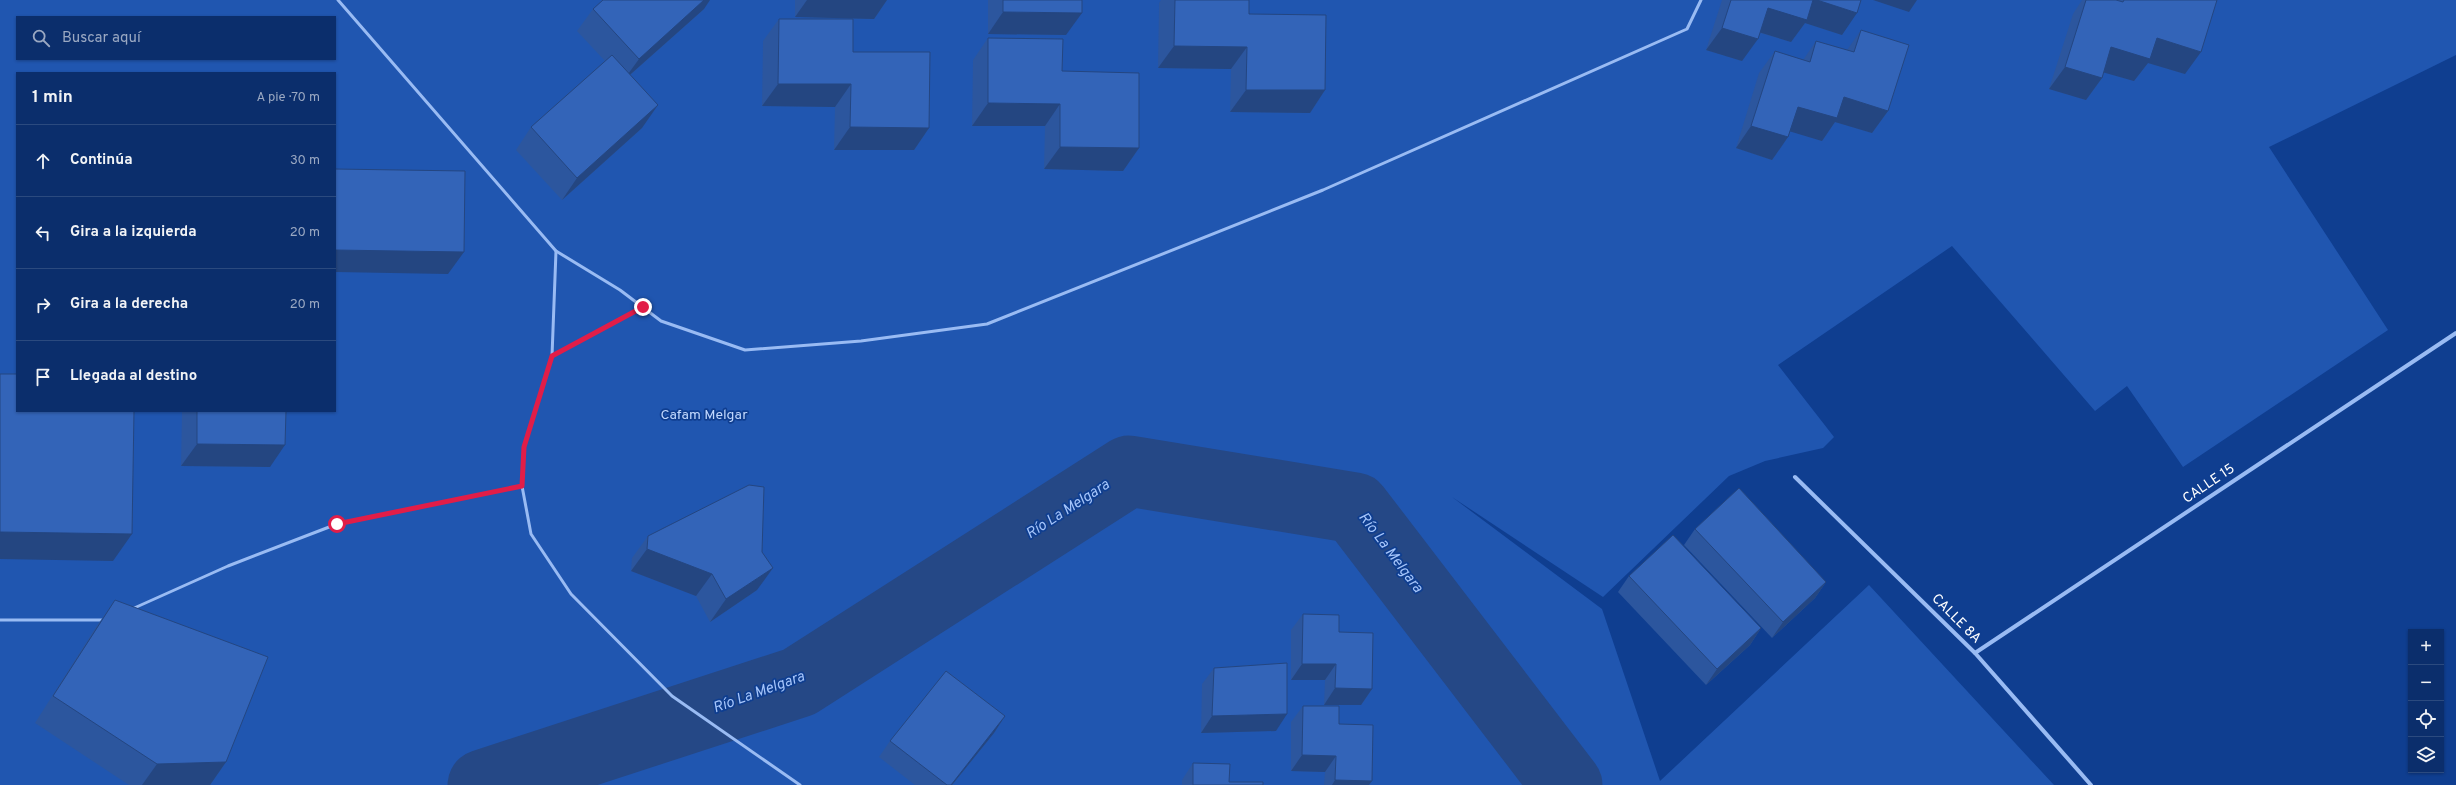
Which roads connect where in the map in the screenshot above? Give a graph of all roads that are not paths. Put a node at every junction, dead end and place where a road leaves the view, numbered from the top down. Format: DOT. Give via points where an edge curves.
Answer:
graph roads {
  1 [pos="338,0"];
  2 [pos="1701,0"];
  3 [pos="556,252"];
  4 [pos="643,307"];
  5 [pos="2456,333"];
  6 [pos="552,356"];
  7 [pos="1795,477"];
  8 [pos="522,486"];
  9 [pos="130,610"];
  10 [pos="0,620"];
  11 [pos="109,620"];
  12 [pos="1975,653"];
  13 [pos="800,785"];
  14 [pos="2091,785"];
  1 -- 3 [label="lane"];
  2 -- 4 [label="lane" via="1687,28 1323,190 987,324 861,342 745,350 661,321"];
  3 -- 4 [label="lane" via="620,290"];
  3 -- 6 [label="lane"];
  4 -- 6 [label="lane"];
  5 -- 12 [label="street, CALLE 15"];
  6 -- 8 [label="lane" via="524,447"];
  7 -- 12 [label="street, CALLE 8A"];
  8 -- 9 [label="lane" via="337,524 228,566"];
  8 -- 13 [label="lane" via="531,534 571,594 672,696"];
  10 -- 11 [label="lane"];
  12 -- 14 [label="street, CALLE 8A"];
}
